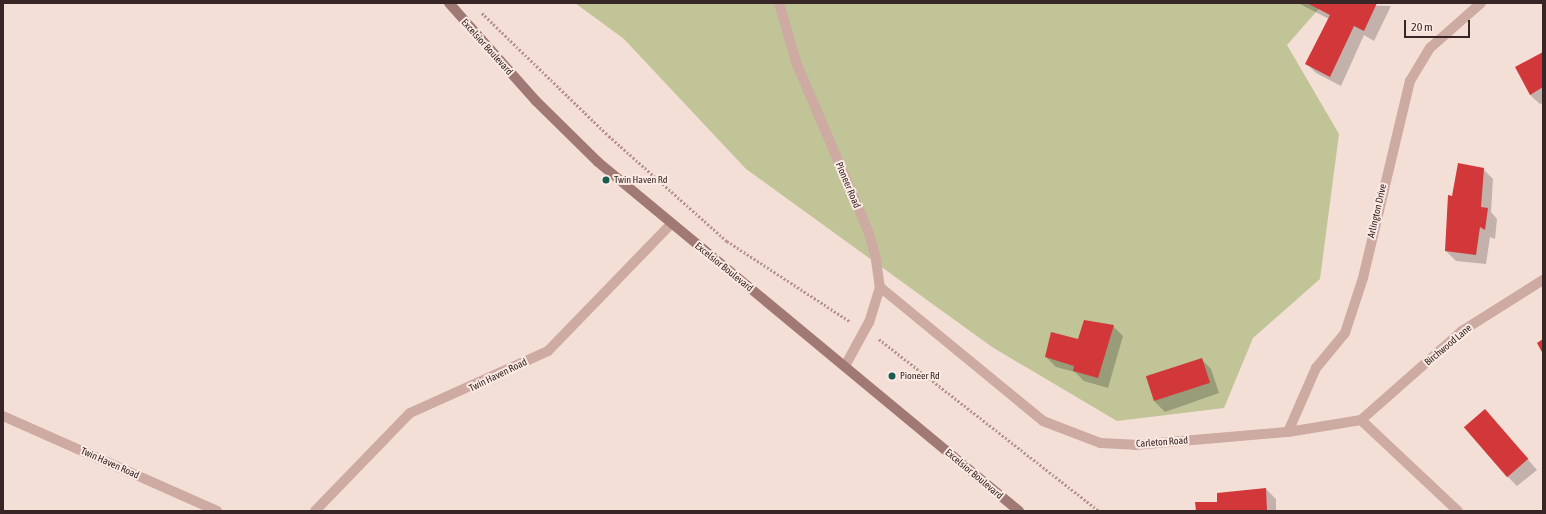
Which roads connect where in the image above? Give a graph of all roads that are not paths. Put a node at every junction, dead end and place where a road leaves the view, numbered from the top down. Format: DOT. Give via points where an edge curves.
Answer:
graph roads {
  1 [pos="448,3"];
  2 [pos="779,3"];
  3 [pos="1481,3"];
  4 [pos="671,224"];
  5 [pos="1543,280"];
  6 [pos="880,288"];
  7 [pos="845,366"];
  8 [pos="3,416"];
  9 [pos="1361,420"];
  10 [pos="1288,432"];
  11 [pos="217,511"];
  12 [pos="315,511"];
  13 [pos="1019,511"];
  14 [pos="1458,511"];
  1 -- 4 [label="main road, Excelsior Boulevard" via="536,101 598,162"];
  2 -- 6 [label="street, Pioneer Road" via="796,62 869,233"];
  3 -- 10 [label="street, Arlington Drive" via="1430,48 1410,81 1362,278 1345,333 1316,368"];
  4 -- 7 [label="main road, Excelsior Boulevard"];
  4 -- 12 [label="street, Twin Haven Road" via="548,351 410,413"];
  5 -- 9 [label="street, Birchwood Lane" via="1462,331"];
  6 -- 7 [label="street" via="864,330"];
  6 -- 10 [label="street, Carleton Road" via="1043,421 1071,434 1100,444 1135,445"];
  7 -- 13 [label="main road, Excelsior Boulevard"];
  8 -- 11 [label="street, Twin Haven Road"];
  9 -- 10 [label="street, Carleton Road"];
  9 -- 14 [label="street"];
}
